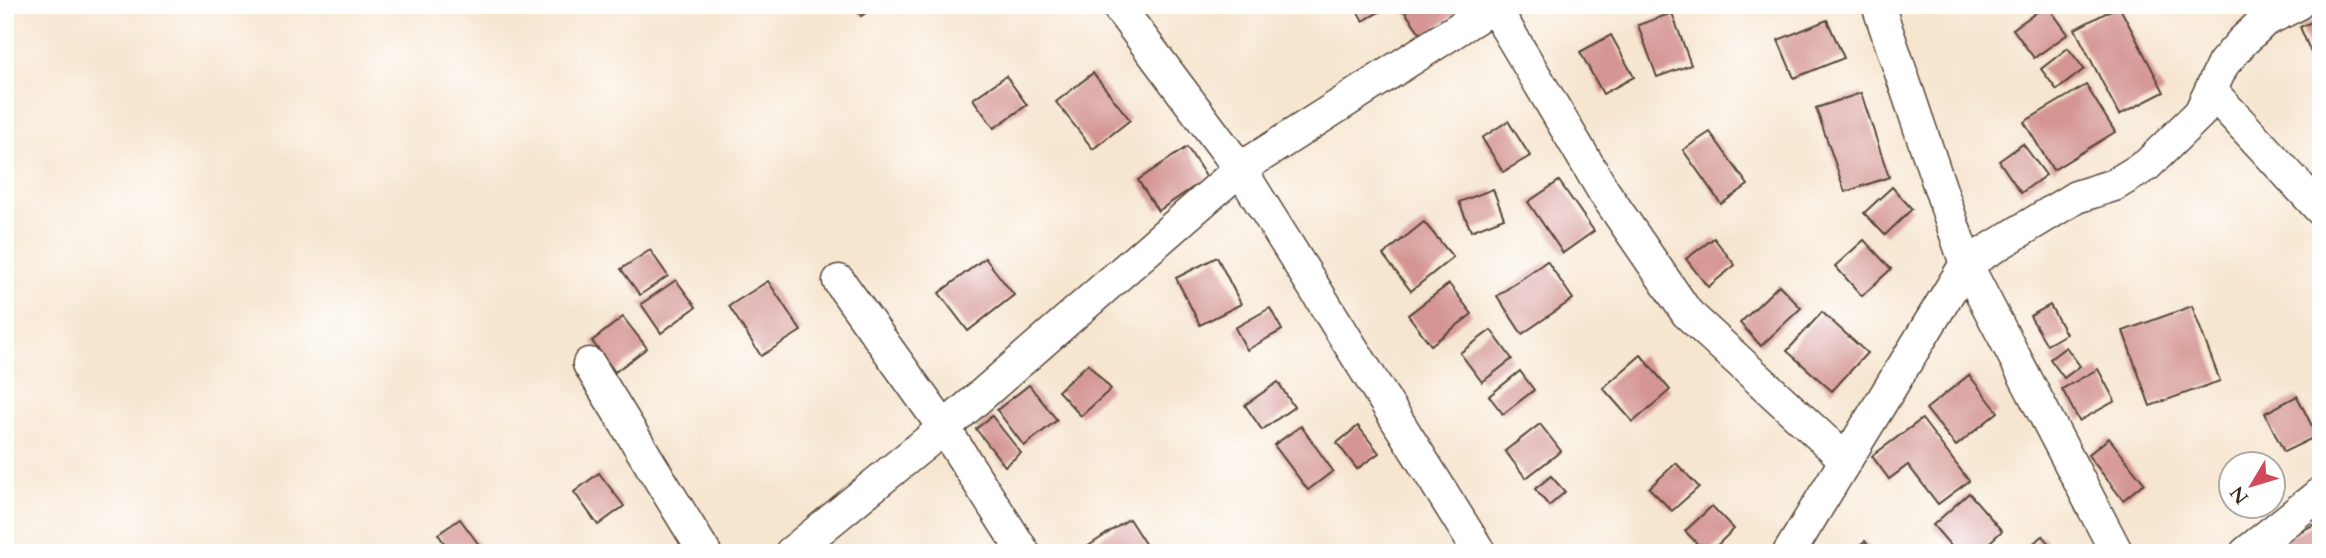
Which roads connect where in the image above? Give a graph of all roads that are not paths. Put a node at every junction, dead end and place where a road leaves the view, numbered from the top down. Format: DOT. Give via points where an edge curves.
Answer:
graph roads {
  1 [pos="1117,5"];
  2 [pos="1878,5"];
  3 [pos="2296,5"];
  4 [pos="1493,6"];
  5 [pos="2261,13"];
  6 [pos="2212,92"];
  7 [pos="1240,169"];
  8 [pos="2321,210"];
  9 [pos="1966,264"];
  10 [pos="839,281"];
  11 [pos="589,364"];
  12 [pos="944,428"];
  13 [pos="1846,460"];
  14 [pos="2321,493"];
  15 [pos="705,553"];
  16 [pos="791,553"];
  17 [pos="1024,553"];
  18 [pos="1479,553"];
  19 [pos="1789,553"];
  20 [pos="2117,553"];
  21 [pos="2246,553"];
  1 -- 7 [label="street"];
  2 -- 9 [label="street"];
  3 -- 5 [label="street"];
  4 -- 7 [label="street"];
  4 -- 13 [label="street" via="1604,192 1687,313"];
  5 -- 6 [label="street" via="2223,64"];
  6 -- 8 [label="street"];
  6 -- 9 [label="street" via="2200,113 2147,165 2114,185 2076,197"];
  7 -- 12 [label="street"];
  7 -- 18 [label="street"];
  9 -- 13 [label="street"];
  9 -- 20 [label="street"];
  10 -- 12 [label="street"];
  11 -- 15 [label="street"];
  12 -- 16 [label="street"];
  12 -- 17 [label="street"];
  13 -- 19 [label="street"];
  14 -- 21 [label="street"];
}
